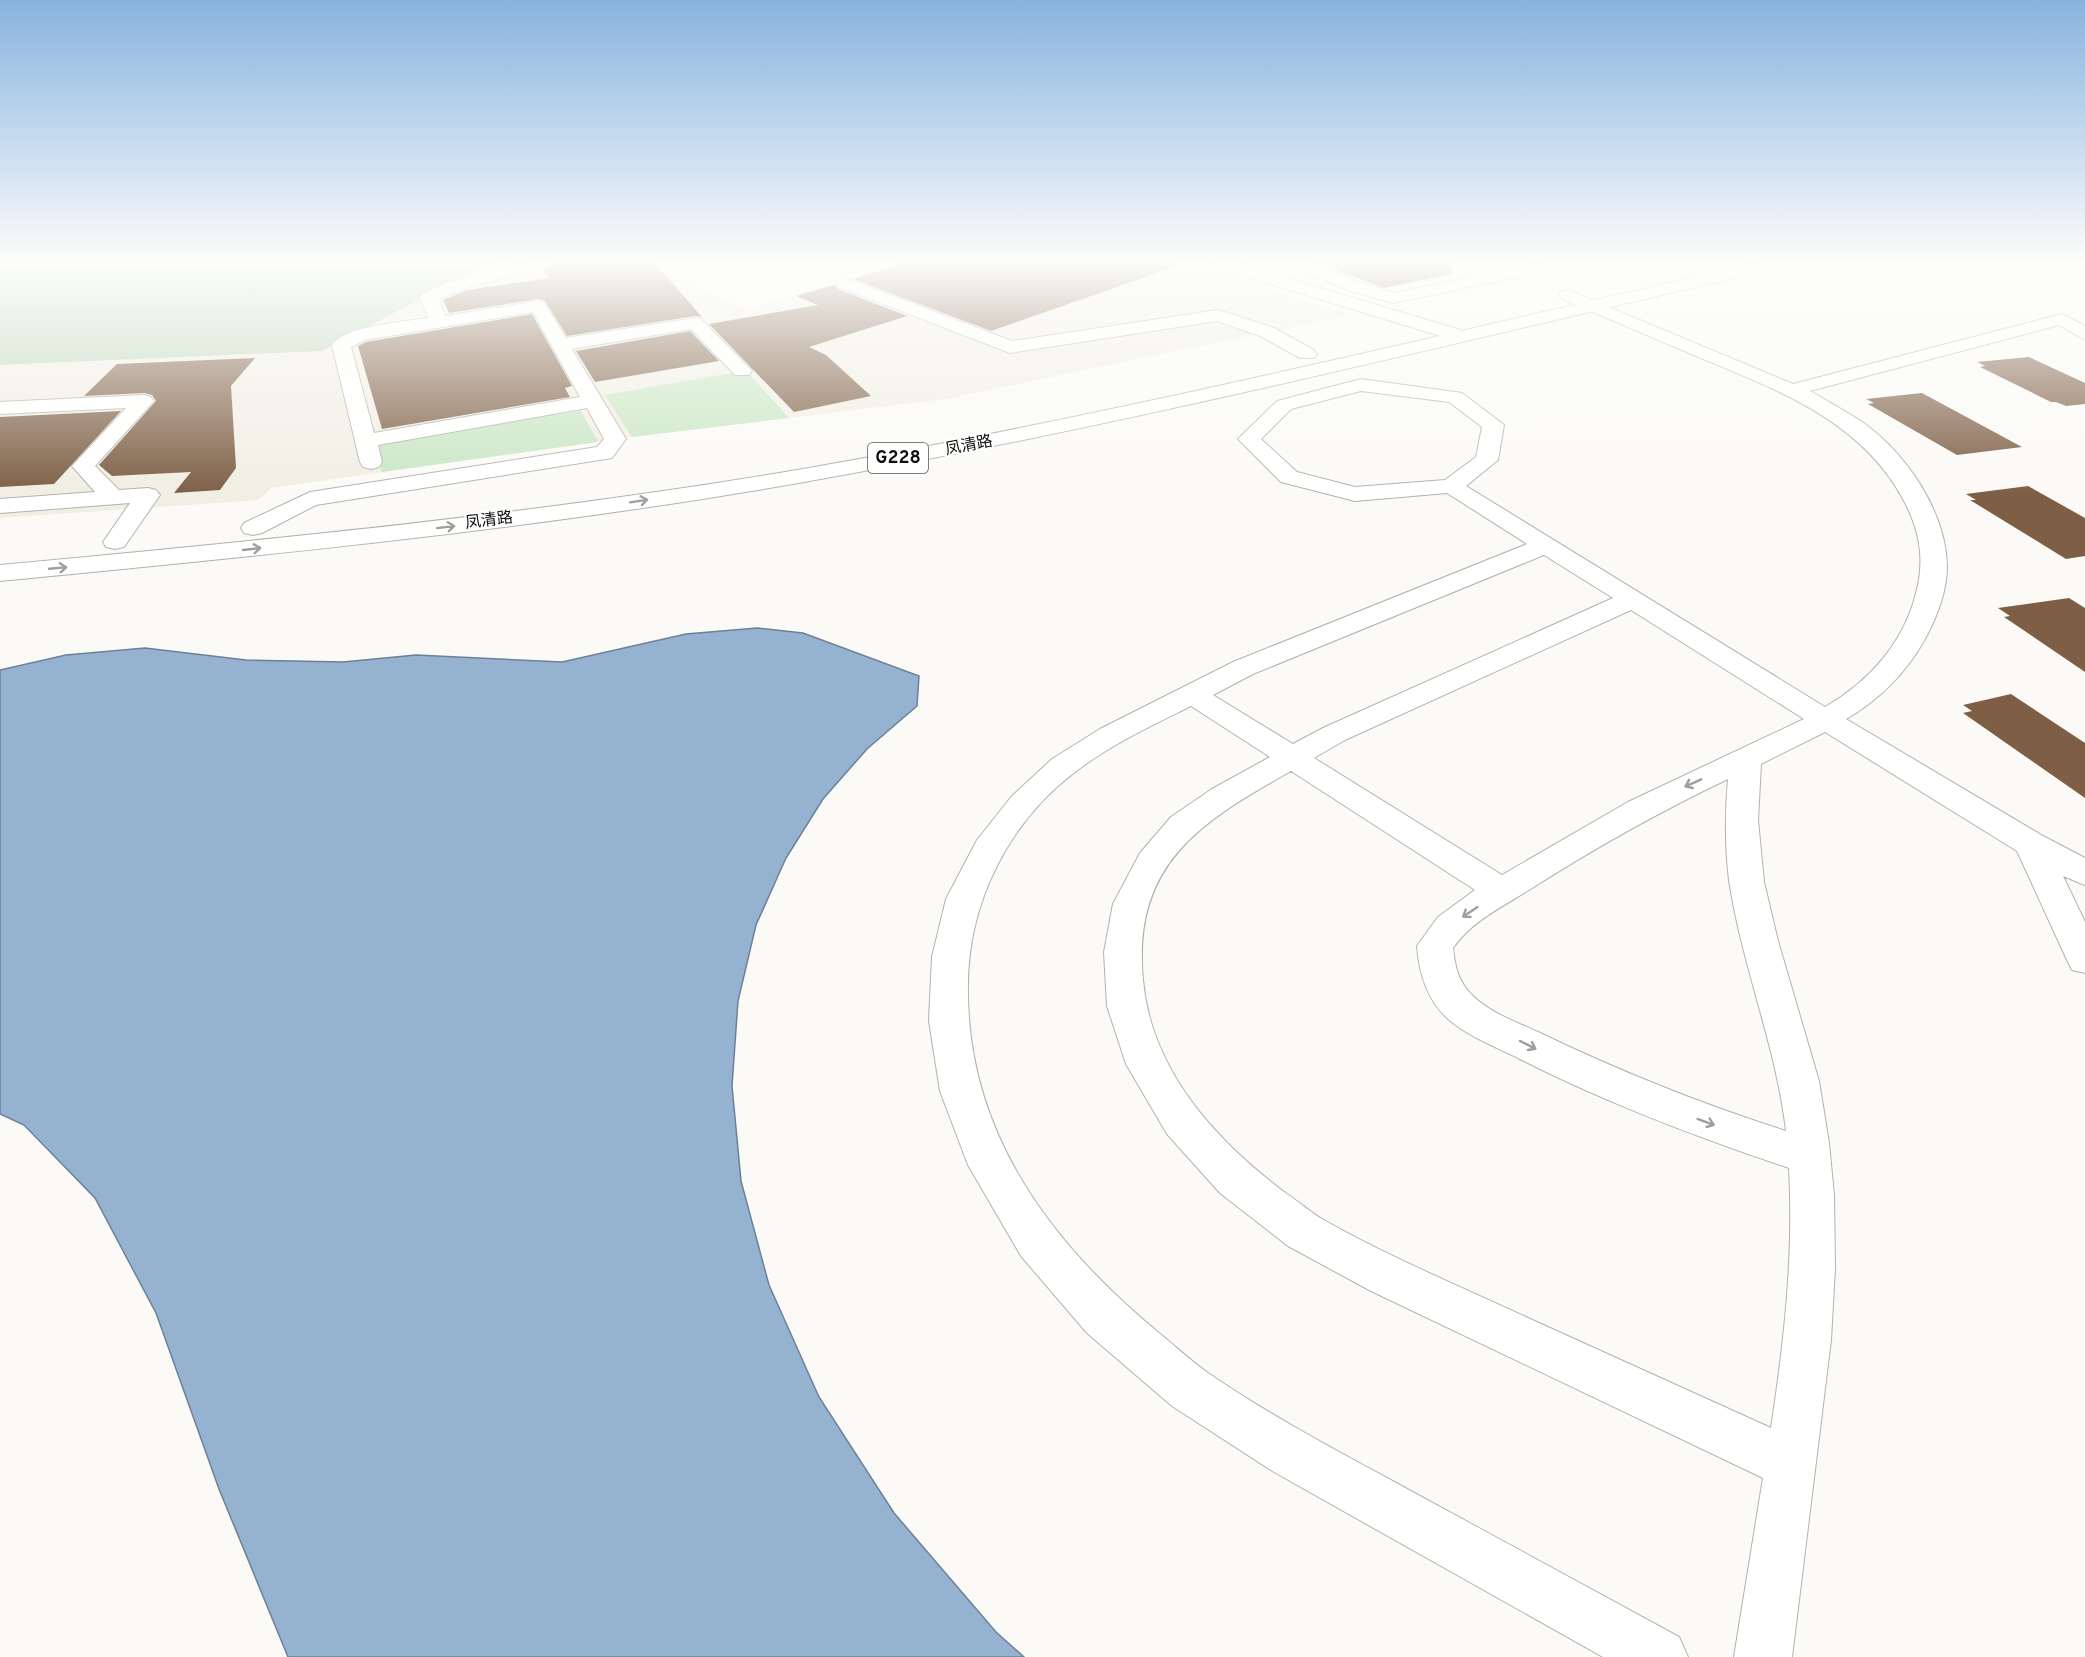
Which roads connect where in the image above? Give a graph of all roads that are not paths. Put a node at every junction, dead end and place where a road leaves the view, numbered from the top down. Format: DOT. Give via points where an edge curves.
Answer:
graph roads {
  1 [pos="352,339"];
  2 [pos="557,339"];
  3 [pos="595,339"];
  4 [pos="711,339"];
  5 [pos="990,339"];
  6 [pos="1060,339"];
  7 [pos="1280,339"];
  8 [pos="1373,339"];
  9 [pos="1446,339"];
  10 [pos="1672,339"];
  11 [pos="1985,339"];
  12 [pos="560,345"];
  13 [pos="1307,354"];
  14 [pos="742,371"];
  15 [pos="1792,390"];
  16 [pos="592,401"];
  17 [pos="0,408"];
  18 [pos="366,441"];
  19 [pos="371,462"];
  20 [pos="1451,486"];
  21 [pos="114,498"];
  22 [pos="0,506"];
  23 [pos="253,528"];
  24 [pos="115,542"];
  25 [pos="1546,545"];
  26 [pos="52,547"];
  27 [pos="0,573"];
  28 [pos="1633,599"];
  29 [pos="1192,694"];
  30 [pos="1826,720"];
  31 [pos="1292,758"];
  32 [pos="1746,759"];
  33 [pos="2031,844"];
  34 [pos="2085,873"];
  35 [pos="1502,891"];
  36 [pos="2085,960"];
  37 [pos="1810,1156"];
  38 [pos="1791,1464"];
  39 [pos="1659,1657"];
  40 [pos="1763,1657"];
  1 -- 18 [label="main road" via="341,345"];
  2 -- 12 [label="main road"];
  3 -- 12 [label="main road"];
  4 -- 14 [label="main road"];
  5 -- 6 [label="main road" via="1010,347"];
  7 -- 13 [label="main road"];
  8 -- 13 [label="main road, 凤清路 / G228"];
  27 -- 9 [label="main road, 凤清路 / G228, one-way" via="290,545 715,490 1059,428"];
  10 -- 15 [label="main road"];
  11 -- 15 [label="main road"];
  12 -- 16 [label="main road"];
  13 -- 23 [label="main road, 凤清路 / G228" via="1038,414 842,449 589,489"];
  15 -- 30 [label="main road" via="1854,425 1888,458 1917,499 1932,544 1932,591 1914,638 1874,684"];
  16 -- 18 [label="main road"];
  16 -- 23 [label="main road" via="615,439 604,453 310,499"];
  17 -- 21 [label="main road" via="144,401 83,466"];
  18 -- 19 [label="main road"];
  20 -- 20 [label="main road" via="1487,460 1493,425 1455,397 1360,386 1284,405 1250,439 1290,477 1355,494"];
  20 -- 25 [label="main road"];
  21 -- 22 [label="main road"];
  21 -- 24 [label="main road" via="148,495"];
  23 -- 24 [label="main road, 凤清路 / G228"];
  24 -- 26 [label="main road, 凤清路 / G228"];
  25 -- 28 [label="main road"];
  25 -- 29 [label="main road" via="1243,668"];
  28 -- 30 [label="main road"];
  28 -- 31 [label="main road" via="1334,734"];
  29 -- 31 [label="main road"];
  29 -- 39 [label="main road" via="1111,735 1064,766 1023,803 996,839 964,899 950,957 948,1021 960,1091 989,1166 1037,1242 1104,1317 1189,1389 1292,1454"];
  30 -- 32 [label="main road"];
  30 -- 33 [label="main road"];
  31 -- 35 [label="main road"];
  31 -- 38 [label="main road" via="1223,796 1183,825 1152,861 1131,904 1122,952 1126,1006 1146,1064 1182,1122 1235,1180 1304,1232 1387,1276"];
  32 -- 35 [label="main road, one-way" via="1616,822"];
  32 -- 37 [label="main road" via="1742,837 1747,881 1789,1039"];
  33 -- 34 [label="main road"];
  33 -- 36 [label="main road"];
  35 -- 37 [label="main road, one-way" via="1453,924 1435,946 1437,976 1458,1006 1506,1034 1613,1085 1742,1135"];
  37 -- 38 [label="main road" via="1813,1292"];
  38 -- 40 [label="main road"];
}
